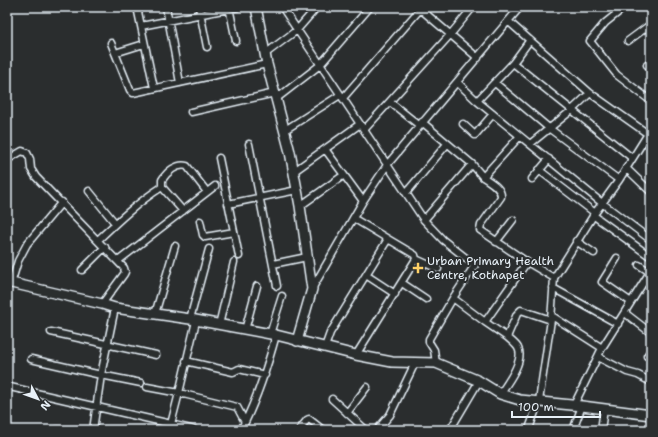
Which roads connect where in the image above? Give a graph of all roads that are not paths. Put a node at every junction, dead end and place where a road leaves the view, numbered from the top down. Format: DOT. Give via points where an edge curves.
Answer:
graph roads {
  1 [pos="138,7"];
  2 [pos="166,7"];
  3 [pos="199,7"];
  4 [pos="238,7"];
  5 [pos="256,7"];
  6 [pos="282,7"];
  7 [pos="318,7"];
  8 [pos="370,7"];
  9 [pos="473,7"];
  10 [pos="520,7"];
  11 [pos="625,7"];
  12 [pos="229,8"];
  13 [pos="420,8"];
  14 [pos="201,14"];
  15 [pos="168,20"];
  16 [pos="508,21"];
  17 [pos="651,24"];
  18 [pos="141,26"];
  19 [pos="297,30"];
  20 [pos="450,34"];
  21 [pos="530,40"];
  22 [pos="236,41"];
  23 [pos="628,41"];
  24 [pos="111,43"];
  25 [pos="144,44"];
  26 [pos="207,47"];
  27 [pos="115,53"];
  28 [pos="478,58"];
  29 [pos="266,59"];
  30 [pos="512,62"];
  31 [pos="320,65"];
  32 [pos="458,82"];
  33 [pos="180,83"];
  34 [pos="494,83"];
  35 [pos="154,88"];
  36 [pos="590,93"];
  37 [pos="276,96"];
  38 [pos="341,97"];
  39 [pos="478,101"];
  40 [pos="651,101"];
  41 [pos="390,102"];
  42 [pos="572,110"];
  43 [pos="191,112"];
  44 [pos="493,114"];
  45 [pos="421,124"];
  46 [pos="463,124"];
  47 [pos="362,127"];
  48 [pos="550,129"];
  49 [pos="285,130"];
  50 [pos="649,132"];
  51 [pos="520,136"];
  52 [pos="249,144"];
  53 [pos="447,144"];
  54 [pos="530,144"];
  55 [pos="325,149"];
  56 [pos="219,158"];
  57 [pos="632,158"];
  58 [pos="549,159"];
  59 [pos="7,160"];
  60 [pos="472,164"];
  61 [pos="387,165"];
  62 [pos="626,168"];
  63 [pos="539,170"];
  64 [pos="293,172"];
  65 [pos="344,175"];
  66 [pos="483,177"];
  67 [pos="532,179"];
  68 [pos="619,180"];
  69 [pos="215,186"];
  70 [pos="162,187"];
  71 [pos="297,190"];
  72 [pos="650,190"];
  73 [pos="89,191"];
  74 [pos="207,192"];
  75 [pos="406,193"];
  76 [pos="259,198"];
  77 [pos="363,201"];
  78 [pos="62,202"];
  79 [pos="602,203"];
  80 [pos="228,204"];
  81 [pos="300,206"];
  82 [pos="183,211"];
  83 [pos="594,214"];
  84 [pos="354,218"];
  85 [pos="424,220"];
  86 [pos="513,220"];
  87 [pos="200,221"];
  88 [pos="115,223"];
  89 [pos="234,232"];
  90 [pos="388,239"];
  91 [pos="98,240"];
  92 [pos="651,240"];
  93 [pos="576,241"];
  94 [pos="496,242"];
  95 [pos="175,246"];
  96 [pos="104,247"];
  97 [pos="209,249"];
  98 [pos="594,253"];
  99 [pos="239,256"];
  100 [pos="307,257"];
  101 [pos="651,257"];
  102 [pos="617,258"];
  103 [pos="416,259"];
  104 [pos="118,261"];
  105 [pos="234,262"];
  106 [pos="527,262"];
  107 [pos="273,264"];
  108 [pos="639,265"];
  109 [pos="438,269"];
  110 [pos="82,270"];
  111 [pos="651,273"];
  112 [pos="366,275"];
  113 [pos="554,278"];
  114 [pos="9,283"];
  115 [pos="402,283"];
  116 [pos="257,286"];
  117 [pos="277,286"];
  118 [pos="553,288"];
  119 [pos="312,289"];
  120 [pos="396,294"];
  121 [pos="282,296"];
  122 [pos="453,298"];
  123 [pos="426,299"];
  124 [pos="631,302"];
  125 [pos="102,304"];
  126 [pos="115,308"];
  127 [pos="625,313"];
  128 [pos="155,314"];
  129 [pos="552,318"];
  130 [pos="193,320"];
  131 [pos="485,322"];
  132 [pos="618,324"];
  133 [pos="219,325"];
  134 [pos="245,330"];
  135 [pos="51,332"];
  136 [pos="651,333"];
  137 [pos="273,335"];
  138 [pos="507,337"];
  139 [pos="296,341"];
  140 [pos="107,344"];
  141 [pos="325,347"];
  142 [pos="602,348"];
  143 [pos="651,350"];
  144 [pos="156,355"];
  145 [pos="356,355"];
  146 [pos="647,356"];
  147 [pos="598,357"];
  148 [pos="31,359"];
  149 [pos="186,361"];
  150 [pos="416,363"];
  151 [pos="436,363"];
  152 [pos="264,375"];
  153 [pos="101,376"];
  154 [pos="479,381"];
  155 [pos="651,382"];
  156 [pos="10,387"];
  157 [pos="367,387"];
  158 [pos="179,393"];
  159 [pos="500,394"];
  160 [pos="332,399"];
  161 [pos="539,401"];
  162 [pos="578,405"];
  163 [pos="96,407"];
  164 [pos="604,409"];
  165 [pos="347,413"];
  166 [pos="651,415"];
  167 [pos="245,422"];
  168 [pos="170,427"];
  169 [pos="93,430"];
  170 [pos="195,430"];
  171 [pos="241,430"];
  172 [pos="299,430"];
  173 [pos="323,430"];
  174 [pos="366,430"];
  175 [pos="377,430"];
  176 [pos="450,430"];
  177 [pos="528,430"];
  178 [pos="573,430"];
  179 [pos="600,430"];
  1 -- 18 [label="street"];
  2 -- 15 [label="street"];
  3 -- 14 [label="street"];
  4 -- 12 [label="street"];
  5 -- 29 [label="street"];
  6 -- 19 [label="street"];
  7 -- 19 [label="street"];
  8 -- 31 [label="street"];
  9 -- 20 [label="street"];
  10 -- 16 [label="street"];
  11 -- 40 [label="street" via="590,40 617,75"];
  12 -- 14 [label="street"];
  12 -- 22 [label="street"];
  13 -- 20 [label="street"];
  13 -- 38 [label="street"];
  14 -- 15 [label="street"];
  14 -- 26 [label="street"];
  15 -- 18 [label="street"];
  15 -- 33 [label="street"];
  16 -- 21 [label="street"];
  16 -- 28 [label="street"];
  17 -- 23 [label="street"];
  18 -- 25 [label="street"];
  19 -- 29 [label="street"];
  19 -- 31 [label="street"];
  20 -- 28 [label="street"];
  20 -- 41 [label="street"];
  21 -- 30 [label="street"];
  21 -- 36 [label="street"];
  24 -- 27 [label="street"];
  25 -- 27 [label="street"];
  25 -- 35 [label="street"];
  27 -- 35 [label="street" via="131,92"];
  28 -- 32 [label="street"];
  29 -- 33 [label="street"];
  29 -- 37 [label="street"];
  30 -- 34 [label="street"];
  30 -- 42 [label="street"];
  31 -- 37 [label="street"];
  31 -- 38 [label="street"];
  32 -- 39 [label="street"];
  32 -- 45 [label="street"];
  33 -- 35 [label="street"];
  34 -- 39 [label="street"];
  34 -- 48 [label="street"];
  36 -- 42 [label="street"];
  36 -- 50 [label="street"];
  37 -- 43 [label="street"];
  37 -- 49 [label="street"];
  38 -- 47 [label="street"];
  38 -- 49 [label="street"];
  39 -- 44 [label="street"];
  41 -- 45 [label="street"];
  41 -- 47 [label="street"];
  42 -- 48 [label="street"];
  42 -- 57 [label="street"];
  44 -- 46 [label="street" via="475,135"];
  44 -- 51 [label="street"];
  45 -- 53 [label="street"];
  45 -- 61 [label="street"];
  47 -- 55 [label="street"];
  47 -- 61 [label="street"];
  48 -- 54 [label="street"];
  48 -- 68 [label="street"];
  49 -- 64 [label="street"];
  50 -- 57 [label="street"];
  51 -- 54 [label="street"];
  51 -- 66 [label="street"];
  52 -- 76 [label="street"];
  53 -- 60 [label="street"];
  53 -- 75 [label="street"];
  54 -- 58 [label="street"];
  55 -- 64 [label="street"];
  55 -- 65 [label="street"];
  56 -- 80 [label="street"];
  57 -- 62 [label="street"];
  58 -- 63 [label="street"];
  58 -- 79 [label="street"];
  59 -- 78 [label="street" via="22,151 27,153 36,177"];
  60 -- 66 [label="street"];
  60 -- 85 [label="street"];
  61 -- 75 [label="street"];
  61 -- 77 [label="street"];
  62 -- 68 [label="street"];
  62 -- 72 [label="street"];
  63 -- 67 [label="street"];
  63 -- 83 [label="street"];
  64 -- 71 [label="street"];
  65 -- 77 [label="street"];
  65 -- 81 [label="street"];
  66 -- 94 [label="street" via="502,194 480,228"];
  68 -- 79 [label="street"];
  69 -- 74 [label="street"];
  70 -- 74 [label="street" via="164,177 182,165 187,166"];
  70 -- 82 [label="street"];
  70 -- 88 [label="street"];
  71 -- 76 [label="street"];
  71 -- 81 [label="street"];
  73 -- 88 [label="street"];
  74 -- 82 [label="street"];
  75 -- 85 [label="street"];
  76 -- 80 [label="street"];
  76 -- 107 [label="street"];
  77 -- 84 [label="street"];
  78 -- 91 [label="street"];
  78 -- 114 [label="street" via="27,244"];
  79 -- 83 [label="street"];
  79 -- 92 [label="street"];
  80 -- 89 [label="street"];
  81 -- 100 [label="street"];
  82 -- 104 [label="street"];
  83 -- 93 [label="street"];
  83 -- 101 [label="street"];
  84 -- 90 [label="street"];
  84 -- 119 [label="street"];
  85 -- 122 [label="street" via="443,240 475,265"];
  86 -- 94 [label="street"];
  87 -- 89 [label="street" via="205,237"];
  88 -- 91 [label="street"];
  89 -- 99 [label="street"];
  90 -- 103 [label="street" via="415,255"];
  90 -- 112 [label="street"];
  91 -- 96 [label="street"];
  93 -- 98 [label="street"];
  93 -- 113 [label="street"];
  94 -- 106 [label="street"];
  95 -- 128 [label="street"];
  96 -- 104 [label="street"];
  96 -- 110 [label="street"];
  97 -- 130 [label="street"];
  100 -- 107 [label="street"];
  100 -- 119 [label="street"];
  102 -- 124 [label="street" via="602,282"];
  103 -- 109 [label="street"];
  103 -- 115 [label="street"];
  104 -- 125 [label="street" via="125,272"];
  105 -- 133 [label="street"];
  106 -- 113 [label="street"];
  106 -- 131 [label="street"];
  107 -- 117 [label="street"];
  108 -- 111 [label="street"];
  111 -- 124 [label="street"];
  112 -- 120 [label="street"];
  112 -- 141 [label="street" via="330,333"];
  113 -- 118 [label="street"];
  114 -- 125 [label="street"];
  115 -- 120 [label="street"];
  115 -- 123 [label="street"];
  116 -- 134 [label="street"];
  118 -- 129 [label="street"];
  118 -- 132 [label="street"];
  119 -- 139 [label="street"];
  120 -- 145 [label="street"];
  121 -- 137 [label="street"];
  122 -- 131 [label="street"];
  122 -- 151 [label="street" via="429,339"];
  124 -- 127 [label="street"];
  125 -- 126 [label="street"];
  126 -- 128 [label="street"];
  126 -- 140 [label="street"];
  127 -- 132 [label="street"];
  127 -- 136 [label="street"];
  128 -- 130 [label="street"];
  129 -- 138 [label="street" via="521,310"];
  129 -- 142 [label="street"];
  129 -- 161 [label="street"];
  130 -- 133 [label="street"];
  130 -- 149 [label="street"];
  131 -- 138 [label="street"];
  132 -- 142 [label="street"];
  133 -- 134 [label="street"];
  134 -- 137 [label="street"];
  135 -- 140 [label="street"];
  137 -- 139 [label="street"];
  137 -- 152 [label="street"];
  138 -- 159 [label="street" via="518,348 520,354 516,368"];
  139 -- 141 [label="street"];
  140 -- 144 [label="street"];
  140 -- 153 [label="street"];
  141 -- 145 [label="street"];
  142 -- 147 [label="street"];
  143 -- 146 [label="street"];
  145 -- 150 [label="street" via="392,362"];
  147 -- 155 [label="street"];
  147 -- 162 [label="street"];
  148 -- 153 [label="street"];
  149 -- 152 [label="street" via="233,372 239,369"];
  149 -- 158 [label="street"];
  150 -- 151 [label="street"];
  150 -- 175 [label="street" via="390,415"];
  151 -- 154 [label="street"];
  152 -- 167 [label="street"];
  153 -- 158 [label="street"];
  153 -- 163 [label="street"];
  154 -- 159 [label="street"];
  154 -- 176 [label="street"];
  156 -- 163 [label="street"];
  157 -- 165 [label="street"];
  158 -- 167 [label="street" via="237,407"];
  158 -- 168 [label="street"];
  159 -- 161 [label="street" via="520,400"];
  160 -- 165 [label="street"];
  161 -- 162 [label="street"];
  161 -- 177 [label="street"];
  162 -- 164 [label="street"];
  162 -- 178 [label="street"];
  163 -- 168 [label="street"];
  163 -- 169 [label="street"];
  164 -- 166 [label="street"];
  164 -- 179 [label="street"];
  165 -- 174 [label="street"];
  167 -- 171 [label="street"];
  168 -- 170 [label="street"];
  172 -- 173 [label="street" via="309,419"];
}
